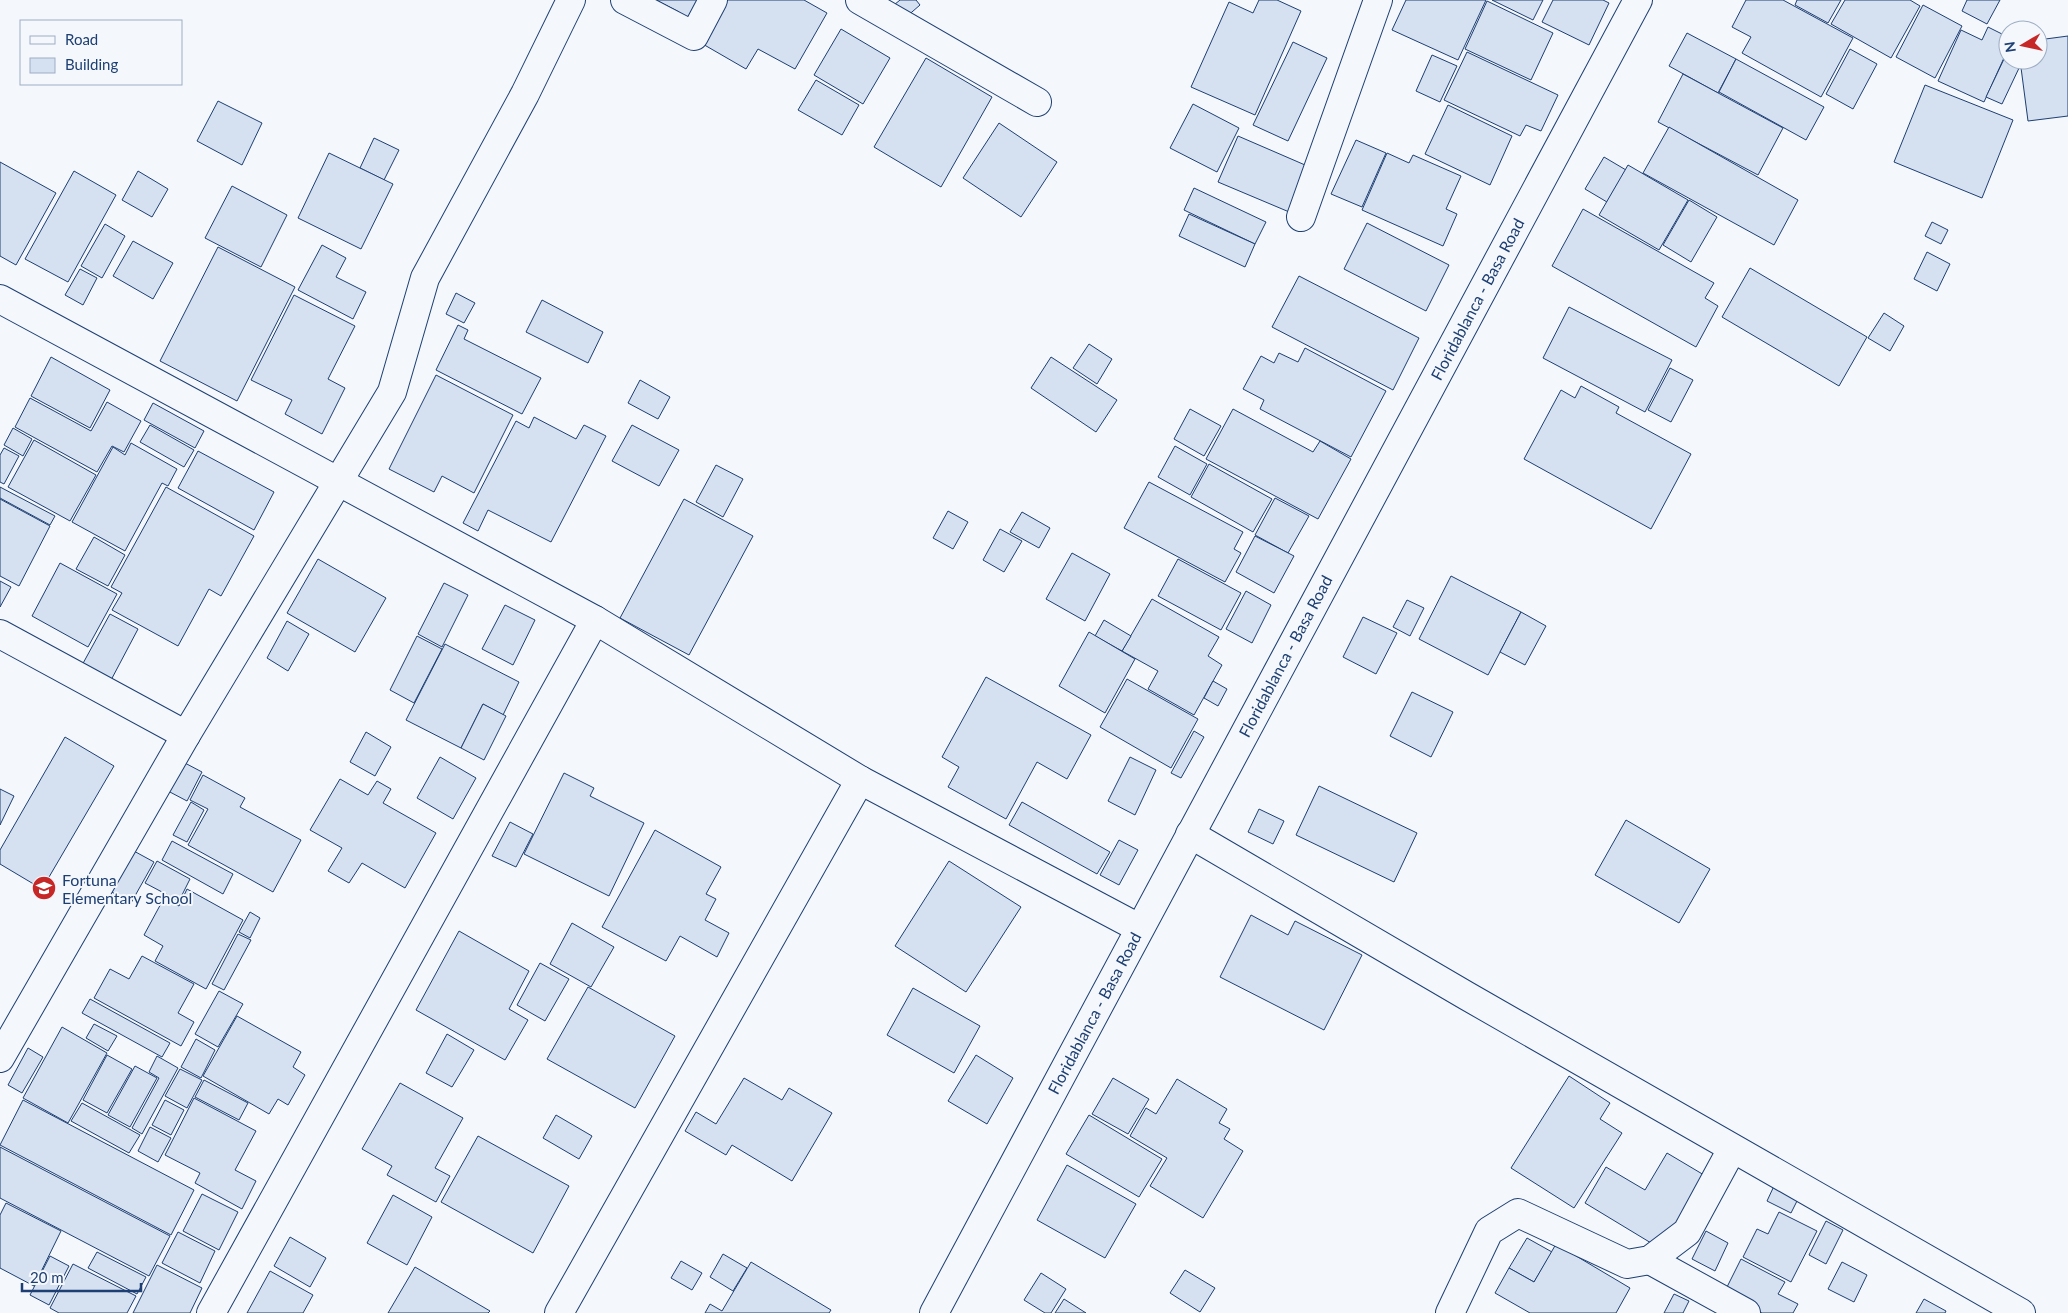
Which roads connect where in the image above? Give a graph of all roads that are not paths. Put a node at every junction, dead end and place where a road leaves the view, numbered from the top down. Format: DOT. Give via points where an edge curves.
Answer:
graph roads {
  1 [pos="571,0"];
  2 [pos="625,0"];
  3 [pos="713,0"];
  4 [pos="860,0"];
  5 [pos="1378,0"];
  6 [pos="1638,0"];
  7 [pos="1037,102"];
  8 [pos="1301,217"];
  9 [pos="0,299"];
  10 [pos="337,481"];
  11 [pos="595,620"];
  12 [pos="0,634"];
  13 [pos="186,735"];
  14 [pos="860,780"];
  15 [pos="1190,834"];
  16 [pos="1140,928"];
  17 [pos="0,1058"];
  18 [pos="1732,1149"];
  19 [pos="1650,1260"];
  20 [pos="211,1313"];
  21 [pos="559,1313"];
  22 [pos="934,1313"];
  23 [pos="1450,1313"];
  24 [pos="1746,1313"];
  25 [pos="2021,1313"];
  1 -- 10 [label="street" via="525,94 425,278 392,392"];
  2 -- 3 [label="street" via="694,36"];
  4 -- 7 [label="street"];
  5 -- 8 [label="street"];
  6 -- 15 [label="street, Floridablanca - Basa Road"];
  9 -- 10 [label="street"];
  10 -- 11 [label="street"];
  10 -- 13 [label="street"];
  11 -- 14 [label="street"];
  11 -- 20 [label="street"];
  12 -- 13 [label="street"];
  13 -- 17 [label="street"];
  14 -- 16 [label="street"];
  14 -- 21 [label="street"];
  15 -- 16 [label="street, Floridablanca - Basa Road"];
  15 -- 18 [label="street"];
  16 -- 22 [label="street, Floridablanca - Basa Road"];
  18 -- 19 [label="street" via="1687,1232"];
  18 -- 25 [label="street"];
  19 -- 23 [label="street" via="1627,1264 1518,1212 1489,1231"];
  19 -- 24 [label="street"];
}
